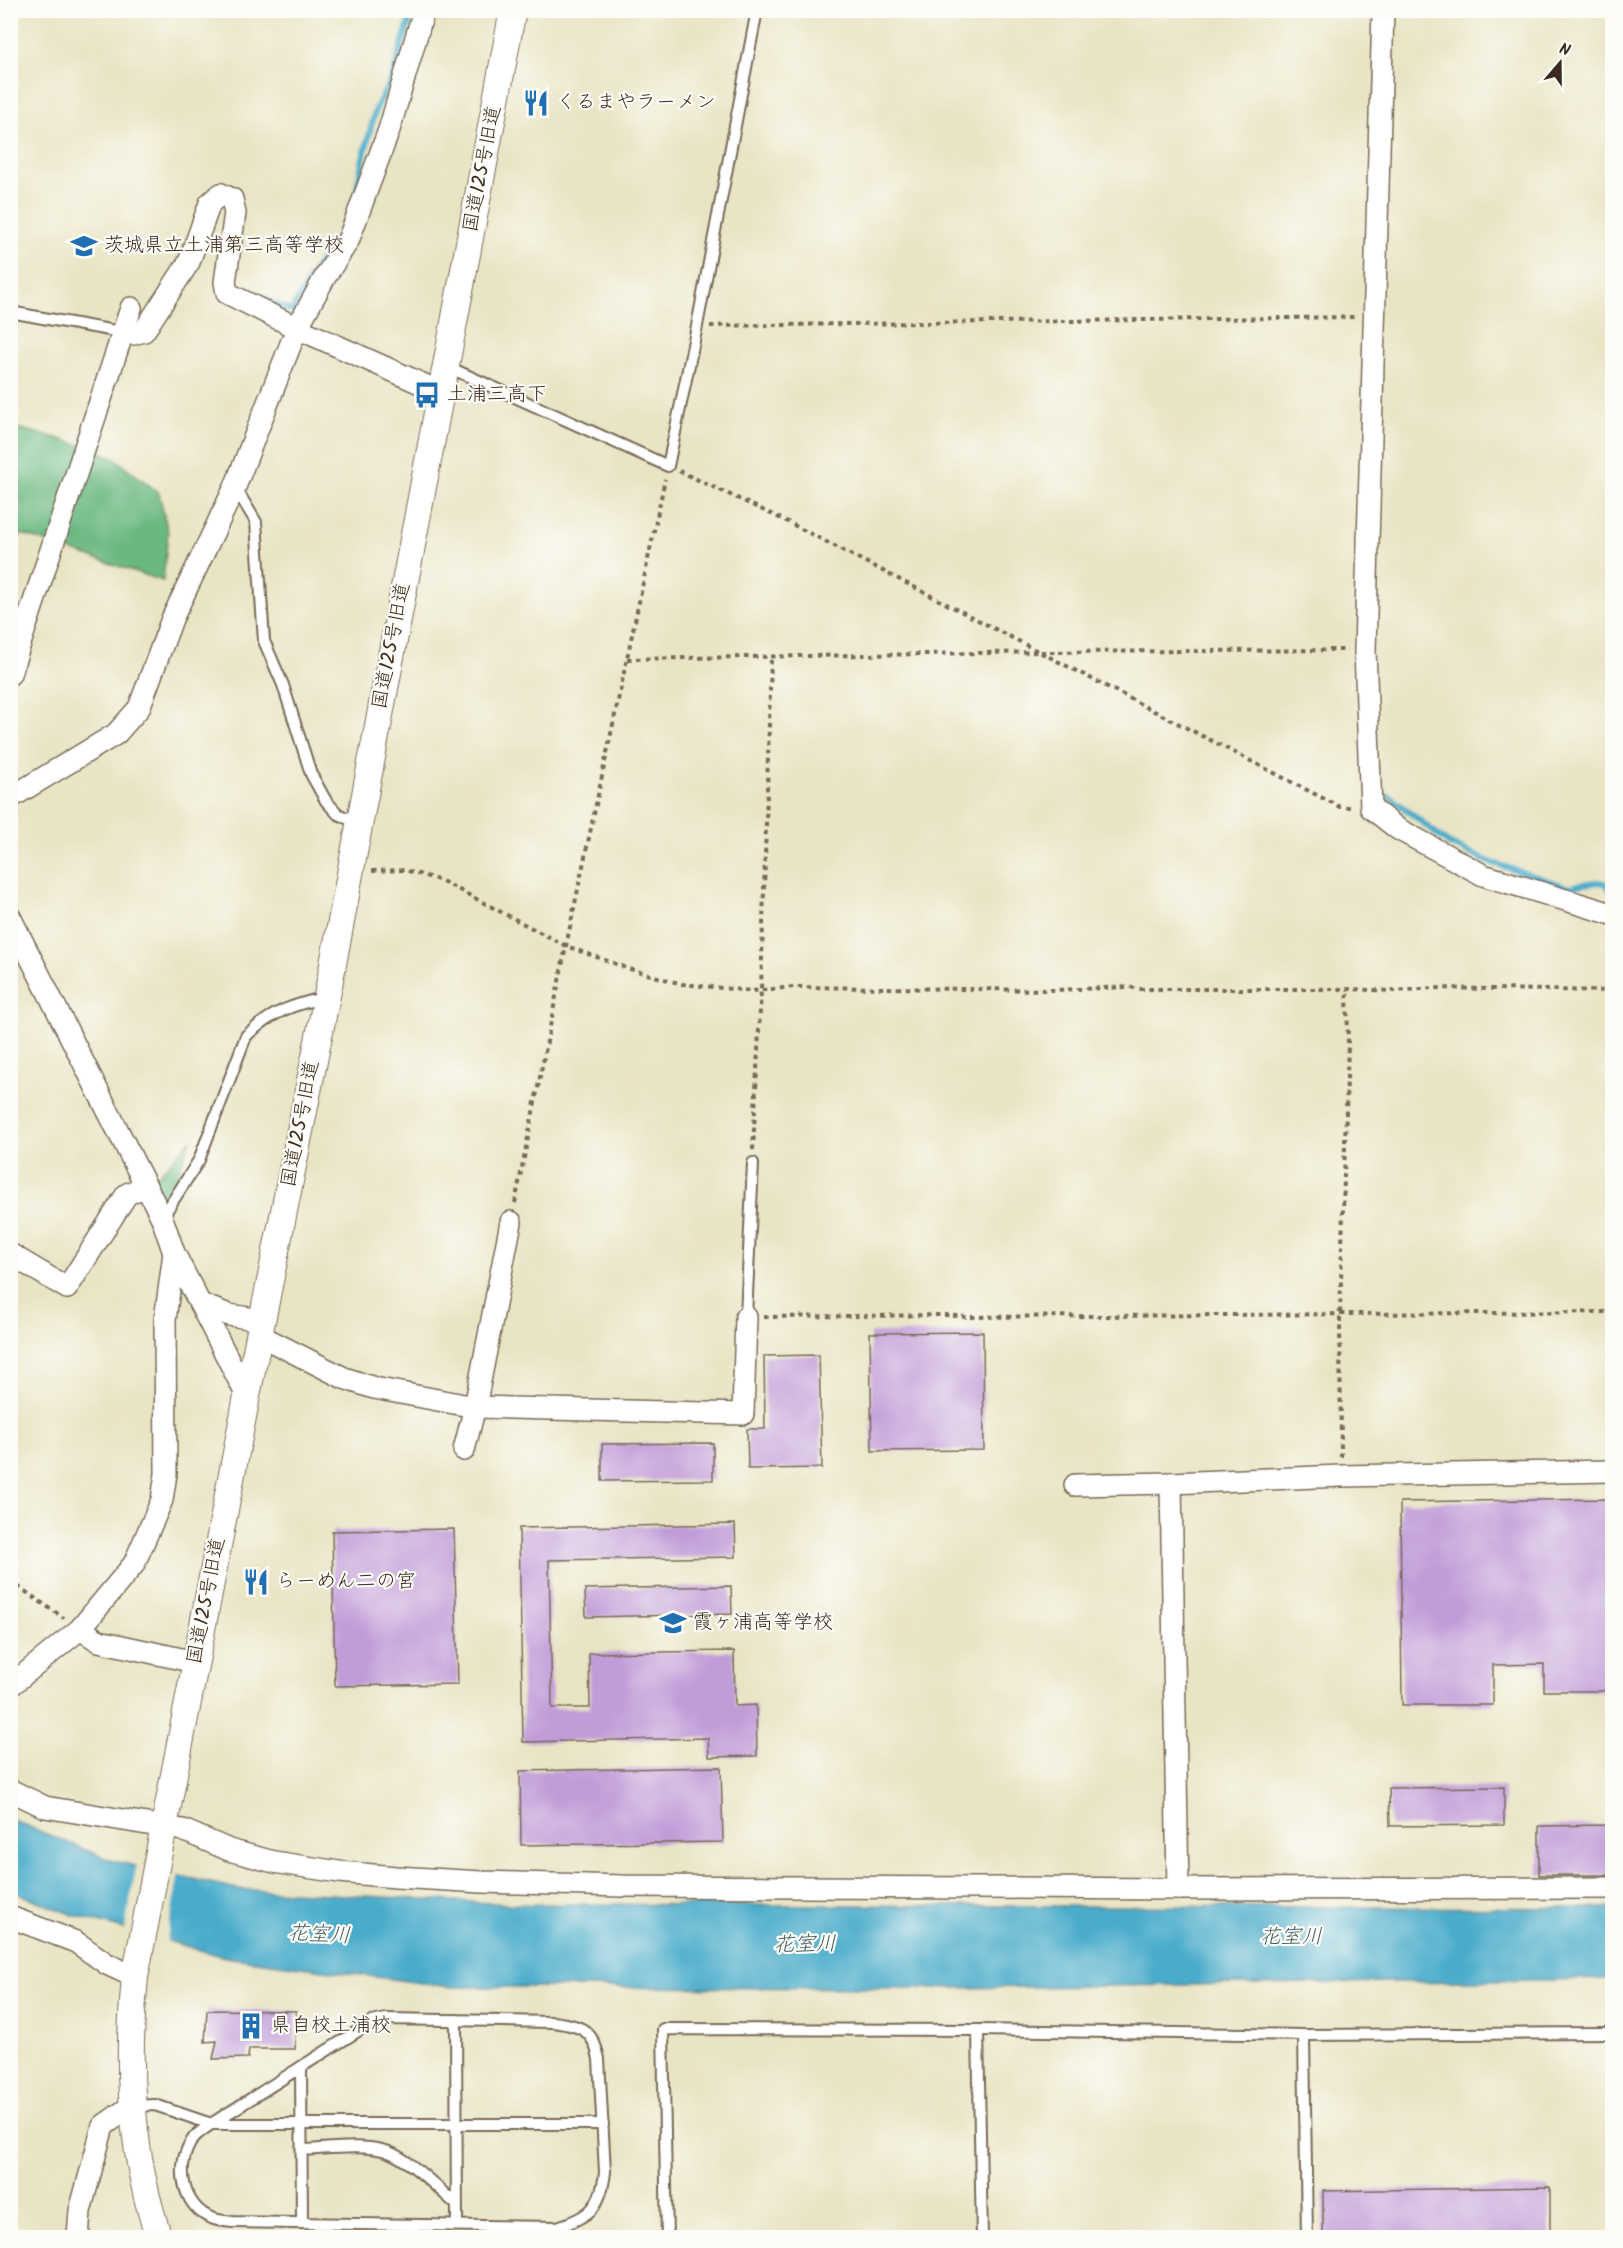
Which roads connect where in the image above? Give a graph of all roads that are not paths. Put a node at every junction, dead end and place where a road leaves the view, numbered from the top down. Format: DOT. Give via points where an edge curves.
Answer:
graph roads {
  1 [pos="424,10"];
  2 [pos="513,10"];
  3 [pos="757,10"];
  4 [pos="1383,10"];
  5 [pos="131,308"];
  6 [pos="10,312"];
  7 [pos="297,328"];
  8 [pos="128,333"];
  9 [pos="445,366"];
  10 [pos="440,392"];
  11 [pos="235,487"];
  12 [pos="10,674"];
  13 [pos="10,798"];
  14 [pos="359,824"];
  15 [pos="1612,914"];
  16 [pos="10,917"];
  17 [pos="327,996"];
  18 [pos="753,1163"];
  19 [pos="146,1186"];
  20 [pos="162,1218"];
  21 [pos="511,1222"];
  22 [pos="174,1253"];
  23 [pos="10,1254"];
  24 [pos="200,1304"];
  25 [pos="746,1317"];
  26 [pos="260,1328"];
  27 [pos="247,1396"];
  28 [pos="475,1407"];
  29 [pos="464,1450"];
  30 [pos="1612,1471"];
  31 [pos="1171,1483"];
  32 [pos="1074,1485"];
  33 [pos="80,1629"];
  34 [pos="195,1662"];
  35 [pos="10,1686"];
  36 [pos="10,1790"];
  37 [pos="161,1837"];
  38 [pos="1612,1887"];
  39 [pos="1178,1889"];
  40 [pos="10,1917"];
  41 [pos="135,1977"];
  42 [pos="456,2020"];
  43 [pos="978,2030"];
  44 [pos="1612,2033"];
  45 [pos="1304,2035"];
  46 [pos="301,2067"];
  47 [pos="131,2106"];
  48 [pos="211,2124"];
  49 [pos="301,2124"];
  50 [pos="456,2124"];
  51 [pos="603,2124"];
  52 [pos="302,2150"];
  53 [pos="456,2205"];
  54 [pos="302,2223"];
  55 [pos="456,2225"];
  56 [pos="78,2238"];
  57 [pos="159,2238"];
  58 [pos="668,2238"];
  59 [pos="982,2238"];
  60 [pos="1307,2238"];
  1 -- 7 [label="street" via="389,130 348,241"];
  2 -- 9 [label="street, 国道125号旧道"];
  3 -- 9 [label="lane" via="668,466"];
  4 -- 15 [label="street" via="1365,650 1371,808 1398,829 1483,875"];
  5 -- 8 [label="street"];
  6 -- 8 [label="lane"];
  7 -- 8 [label="street" via="227,292 235,213 232,199 220,194 210,202 189,262 144,331"];
  7 -- 10 [label="street"];
  7 -- 11 [label="street"];
  8 -- 12 [label="street"];
  9 -- 10 [label="street, 国道125号旧道"];
  10 -- 14 [label="street, 国道125号旧道"];
  11 -- 13 [label="street" via="172,619 139,708 116,734"];
  11 -- 14 [label="lane" via="256,522 264,641 283,685 311,774 338,814"];
  14 -- 17 [label="street, 国道125号旧道"];
  16 -- 19 [label="street"];
  17 -- 20 [label="lane" via="293,1005 246,1036 199,1160"];
  17 -- 26 [label="street, 国道125号旧道"];
  18 -- 25 [label="lane"];
  19 -- 20 [label="street"];
  19 -- 23 [label="street" via="127,1194 67,1288"];
  20 -- 22 [label="street"];
  21 -- 28 [label="street"];
  22 -- 24 [label="street"];
  22 -- 33 [label="street" via="165,1320 166,1474 162,1500 134,1564"];
  24 -- 26 [label="street"];
  24 -- 27 [label="street"];
  25 -- 28 [label="street" via="743,1414"];
  26 -- 27 [label="street, 国道125号旧道"];
  26 -- 28 [label="street" via="317,1365 354,1382"];
  27 -- 34 [label="street, 国道125号旧道"];
  28 -- 29 [label="street"];
  30 -- 31 [label="street"];
  31 -- 32 [label="street"];
  31 -- 39 [label="street"];
  33 -- 34 [label="street" via="99,1641"];
  33 -- 35 [label="street"];
  34 -- 37 [label="street, 国道125号旧道"];
  36 -- 37 [label="street" via="45,1807"];
  37 -- 39 [label="street" via="183,1830 229,1850 274,1862 339,1872 482,1882"];
  37 -- 41 [label="street, 国道125号旧道"];
  38 -- 39 [label="street"];
  40 -- 41 [label="street" via="76,1942 106,1964"];
  41 -- 47 [label="street, 国道125号旧道"];
  42 -- 46 [label="lane" via="372,2022"];
  42 -- 50 [label="lane"];
  42 -- 51 [label="lane" via="553,2022 586,2030 596,2042"];
  43 -- 45 [label="lane"];
  43 -- 58 [label="lane" via="663,2029"];
  43 -- 59 [label="lane"];
  44 -- 45 [label="lane"];
  45 -- 60 [label="lane"];
  46 -- 48 [label="lane"];
  46 -- 49 [label="lane"];
  47 -- 48 [label="lane" via="155,2105"];
  47 -- 56 [label="street" via="103,2126 80,2211"];
  47 -- 57 [label="street, 国道125号旧道" via="140,2165"];
  48 -- 49 [label="lane"];
  48 -- 54 [label="lane" via="193,2138 183,2158 182,2175 198,2209 213,2219 233,2222"];
  49 -- 50 [label="lane"];
  49 -- 52 [label="lane"];
  50 -- 51 [label="lane"];
  50 -- 53 [label="lane"];
  51 -- 55 [label="lane" via="603,2190 594,2208 579,2221 557,2227"];
  52 -- 53 [label="lane" via="385,2151 405,2162"];
  52 -- 54 [label="lane"];
  53 -- 55 [label="lane"];
  54 -- 55 [label="lane"];
}
